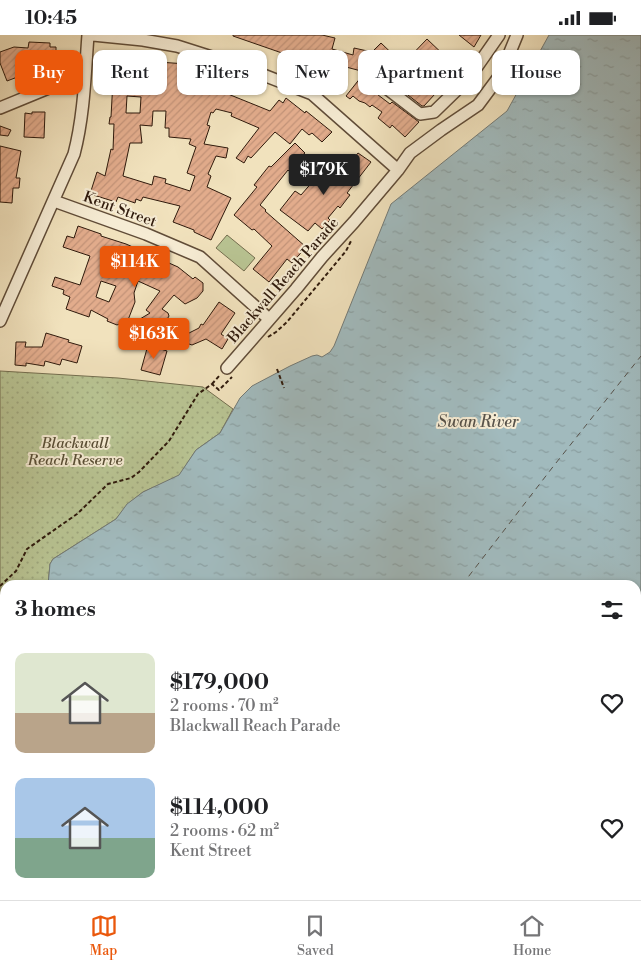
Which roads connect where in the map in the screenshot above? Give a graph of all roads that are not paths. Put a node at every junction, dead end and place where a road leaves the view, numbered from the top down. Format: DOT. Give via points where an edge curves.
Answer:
graph roads {
  1 [pos="88,35"];
  2 [pos="93,35"];
  3 [pos="499,35"];
  4 [pos="517,35"];
  5 [pos="482,59"];
  6 [pos="85,78"];
  7 [pos="395,95"];
  8 [pos="452,95"];
  9 [pos="0,108"];
  10 [pos="398,170"];
  11 [pos="54,201"];
  12 [pos="270,319"];
  13 [pos="0,321"];
  14 [pos="226,368"];
  1 -- 6 [label="street"];
  2 -- 10 [label="street" via="177,47 312,93"];
  3 -- 5 [label="street"];
  4 -- 10 [label="street, Blackwall Reach Parade" via="501,73 478,105 410,153"];
  6 -- 9 [label="street" via="73,78"];
  6 -- 11 [label="street" via="74,154"];
  7 -- 8 [label="street" via="420,114 434,112"];
  10 -- 12 [label="street, Blackwall Reach Parade"];
  11 -- 12 [label="street, Kent Street" via="200,257"];
  11 -- 13 [label="street"];
  12 -- 14 [label="street, Blackwall Reach Parade"];
}
